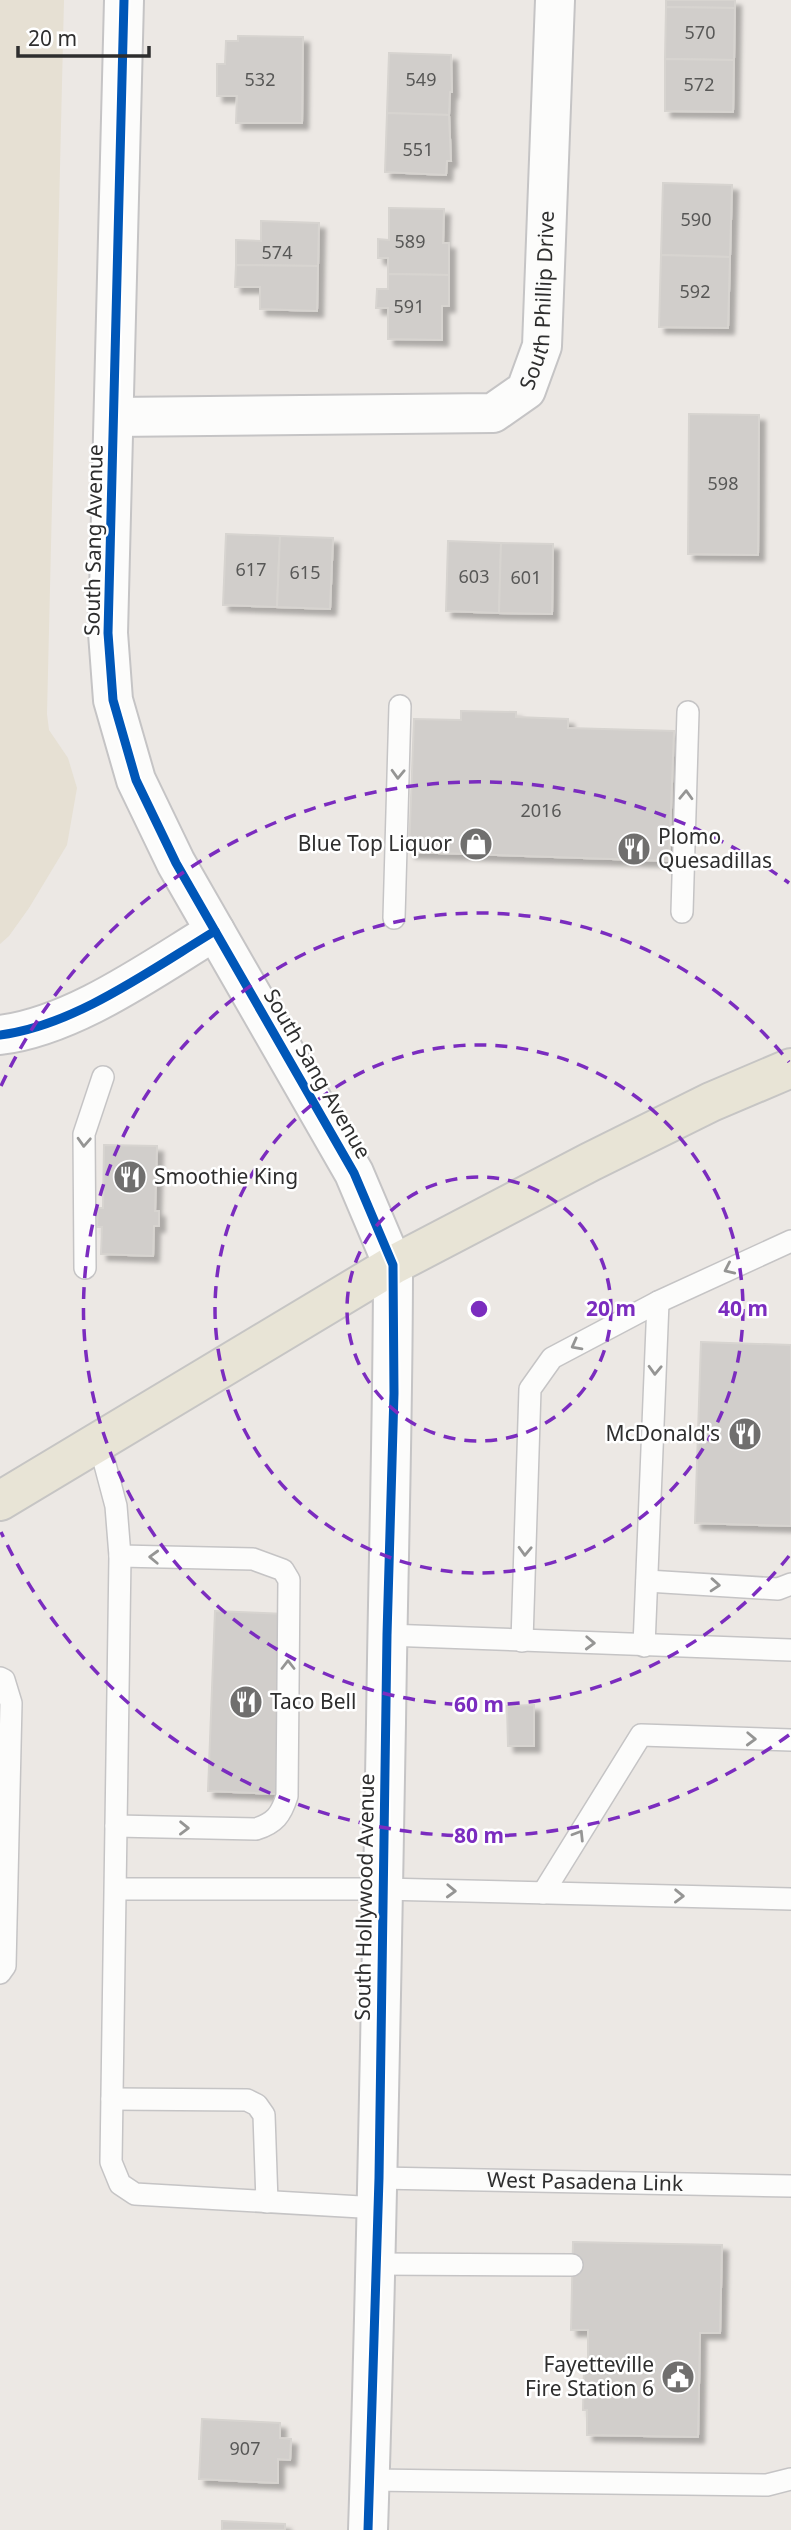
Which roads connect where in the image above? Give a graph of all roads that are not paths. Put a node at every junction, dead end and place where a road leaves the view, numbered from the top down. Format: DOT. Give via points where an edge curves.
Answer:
graph roads {
  1 [pos="124,0"];
  2 [pos="555,0"];
  3 [pos="114,417"];
  4 [pos="400,706"];
  5 [pos="688,712"];
  6 [pos="682,912"];
  7 [pos="394,918"];
  8 [pos="215,931"];
  9 [pos="0,1035"];
  10 [pos="791,1068"];
  11 [pos="103,1077"];
  12 [pos="791,1241"];
  13 [pos="393,1265"];
  14 [pos="85,1268"];
  15 [pos="658,1302"];
  16 [pos="99,1442"];
  17 [pos="0,1502"];
  18 [pos="120,1556"];
  19 [pos="647,1581"];
  20 [pos="791,1584"];
  21 [pos="387,1635"];
  22 [pos="522,1641"];
  23 [pos="644,1646"];
  24 [pos="791,1650"];
  25 [pos="0,1678"];
  26 [pos="791,1740"];
  27 [pos="116,1826"];
  28 [pos="116,1889"];
  29 [pos="383,1889"];
  30 [pos="543,1893"];
  31 [pos="791,1899"];
  32 [pos="0,1973"];
  33 [pos="112,2099"];
  34 [pos="791,2186"];
  35 [pos="378,2193"];
  36 [pos="267,2202"];
  37 [pos="376,2264"];
  38 [pos="572,2265"];
  39 [pos="791,2479"];
  40 [pos="369,2480"];
  41 [pos="368,2530"];
  1 -- 3 [label="street, South Sang Avenue"];
  2 -- 3 [label="street, South Phillip Drive" via="542,346 526,390 493,413"];
  3 -- 8 [label="street, South Sang Avenue" via="108,633 113,700 136,780"];
  4 -- 7 [label="lane, one-way"];
  6 -- 5 [label="lane, one-way"];
  8 -- 9 [label="street" via="97,1002 23,1032"];
  8 -- 13 [label="street, South Sang Avenue" via="354,1173"];
  10 -- 13 [label="main road" via="711,1102"];
  11 -- 14 [label="lane, one-way" via="83,1134"];
  12 -- 15 [label="lane, one-way"];
  13 -- 16 [label="main road"];
  13 -- 21 [label="street, South Hollywood Avenue"];
  15 -- 19 [label="lane, one-way"];
  15 -- 22 [label="lane, one-way" via="552,1357 530,1389"];
  16 -- 17 [label="main road"];
  16 -- 18 [label="lane, West Pasadena Link" via="116,1506"];
  18 -- 27 [label="lane, West Pasadena Link"];
  27 -- 18 [label="lane, one-way" via="256,1829 271,1824 282,1813 287,1797 289,1580 283,1570 253,1559"];
  19 -- 20 [label="lane, one-way" via="778,1590"];
  19 -- 23 [label="lane"];
  21 -- 22 [label="lane"];
  21 -- 29 [label="street, South Hollywood Avenue"];
  22 -- 23 [label="lane, one-way"];
  23 -- 24 [label="lane"];
  25 -- 32 [label="lane" via="11,1703 5,1966"];
  30 -- 26 [label="lane, one-way" via="641,1735"];
  27 -- 28 [label="lane, West Pasadena Link"];
  28 -- 29 [label="lane"];
  28 -- 33 [label="lane, West Pasadena Link"];
  29 -- 30 [label="lane, one-way"];
  29 -- 35 [label="street, South Hollywood Avenue"];
  30 -- 31 [label="lane, one-way"];
  33 -- 36 [label="lane, West Pasadena Link" via="111,2162 120,2184 135,2194"];
  33 -- 36 [label="lane" via="247,2100 257,2105 264,2115"];
  34 -- 35 [label="lane, West Pasadena Link"];
  35 -- 36 [label="lane, West Pasadena Link"];
  35 -- 37 [label="street, South Hollywood Avenue"];
  37 -- 38 [label="lane"];
  37 -- 40 [label="street, South Hollywood Avenue"];
  39 -- 40 [label="lane" via="767,2485"];
  40 -- 41 [label="street, South Hollywood Avenue"];
}
